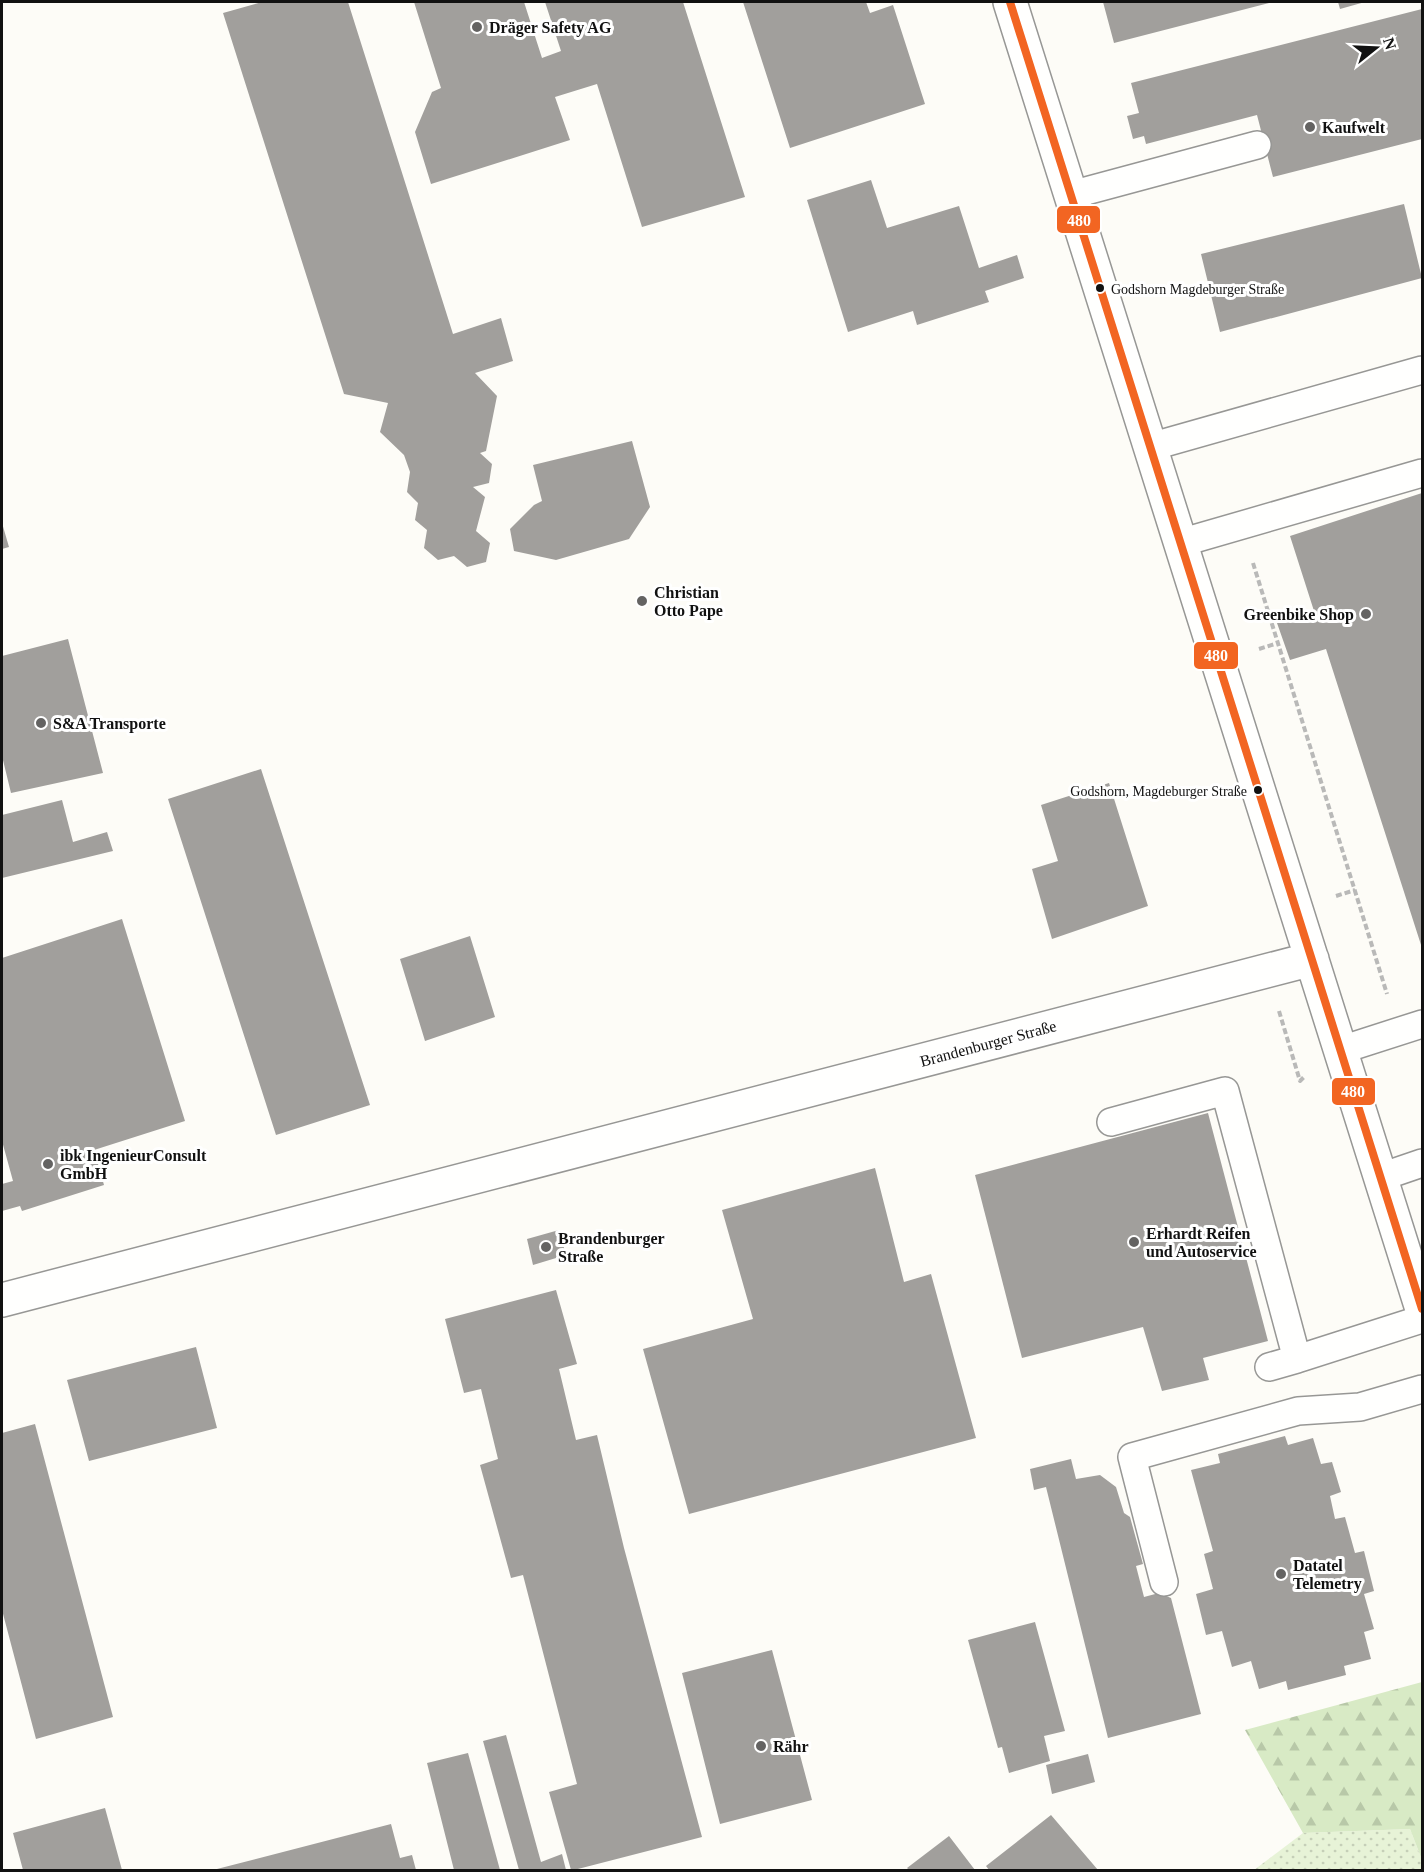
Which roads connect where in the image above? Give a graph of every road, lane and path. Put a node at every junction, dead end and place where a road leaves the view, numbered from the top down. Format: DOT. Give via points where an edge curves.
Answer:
graph roads {
  1 [pos="1010,2"];
  2 [pos="1257,145"];
  3 [pos="1071,195"];
  4 [pos="1422,369"];
  5 [pos="1150,447"];
  6 [pos="1422,474"];
  7 [pos="1240,525"];
  8 [pos="1180,543"];
  9 [pos="1312,959"];
  10 [pos="1411,1028"];
  11 [pos="1341,1050"];
  12 [pos="1111,1122"];
  13 [pos="1422,1164"];
  14 [pos="1381,1177"];
  15 [pos="2,1300"];
  16 [pos="1422,1309"];
  17 [pos="1422,1319"];
  18 [pos="1297,1359"];
  19 [pos="1269,1367"];
  20 [pos="1422,1389"];
  21 [pos="1164,1582"];
  1 -- 3 [label="street"];
  2 -- 3 [label="lane"];
  3 -- 5 [label="street"];
  4 -- 5 [label="lane"];
  5 -- 8 [label="street"];
  6 -- 7 [label="lane"];
  7 -- 8 [label="lane"];
  7 -- 10 [label="path"];
  8 -- 9 [label="street"];
  9 -- 11 [label="street"];
  9 -- 15 [label="street, Brandenburger Straße"];
  10 -- 11 [label="lane"];
  11 -- 14 [label="street"];
  12 -- 18 [label="lane" via="1225,1091"];
  13 -- 14 [label="lane"];
  14 -- 16 [label="street"];
  17 -- 18 [label="lane"];
  18 -- 19 [label="lane"];
  20 -- 21 [label="lane" via="1360,1407 1298,1411 1132,1457"];
}
